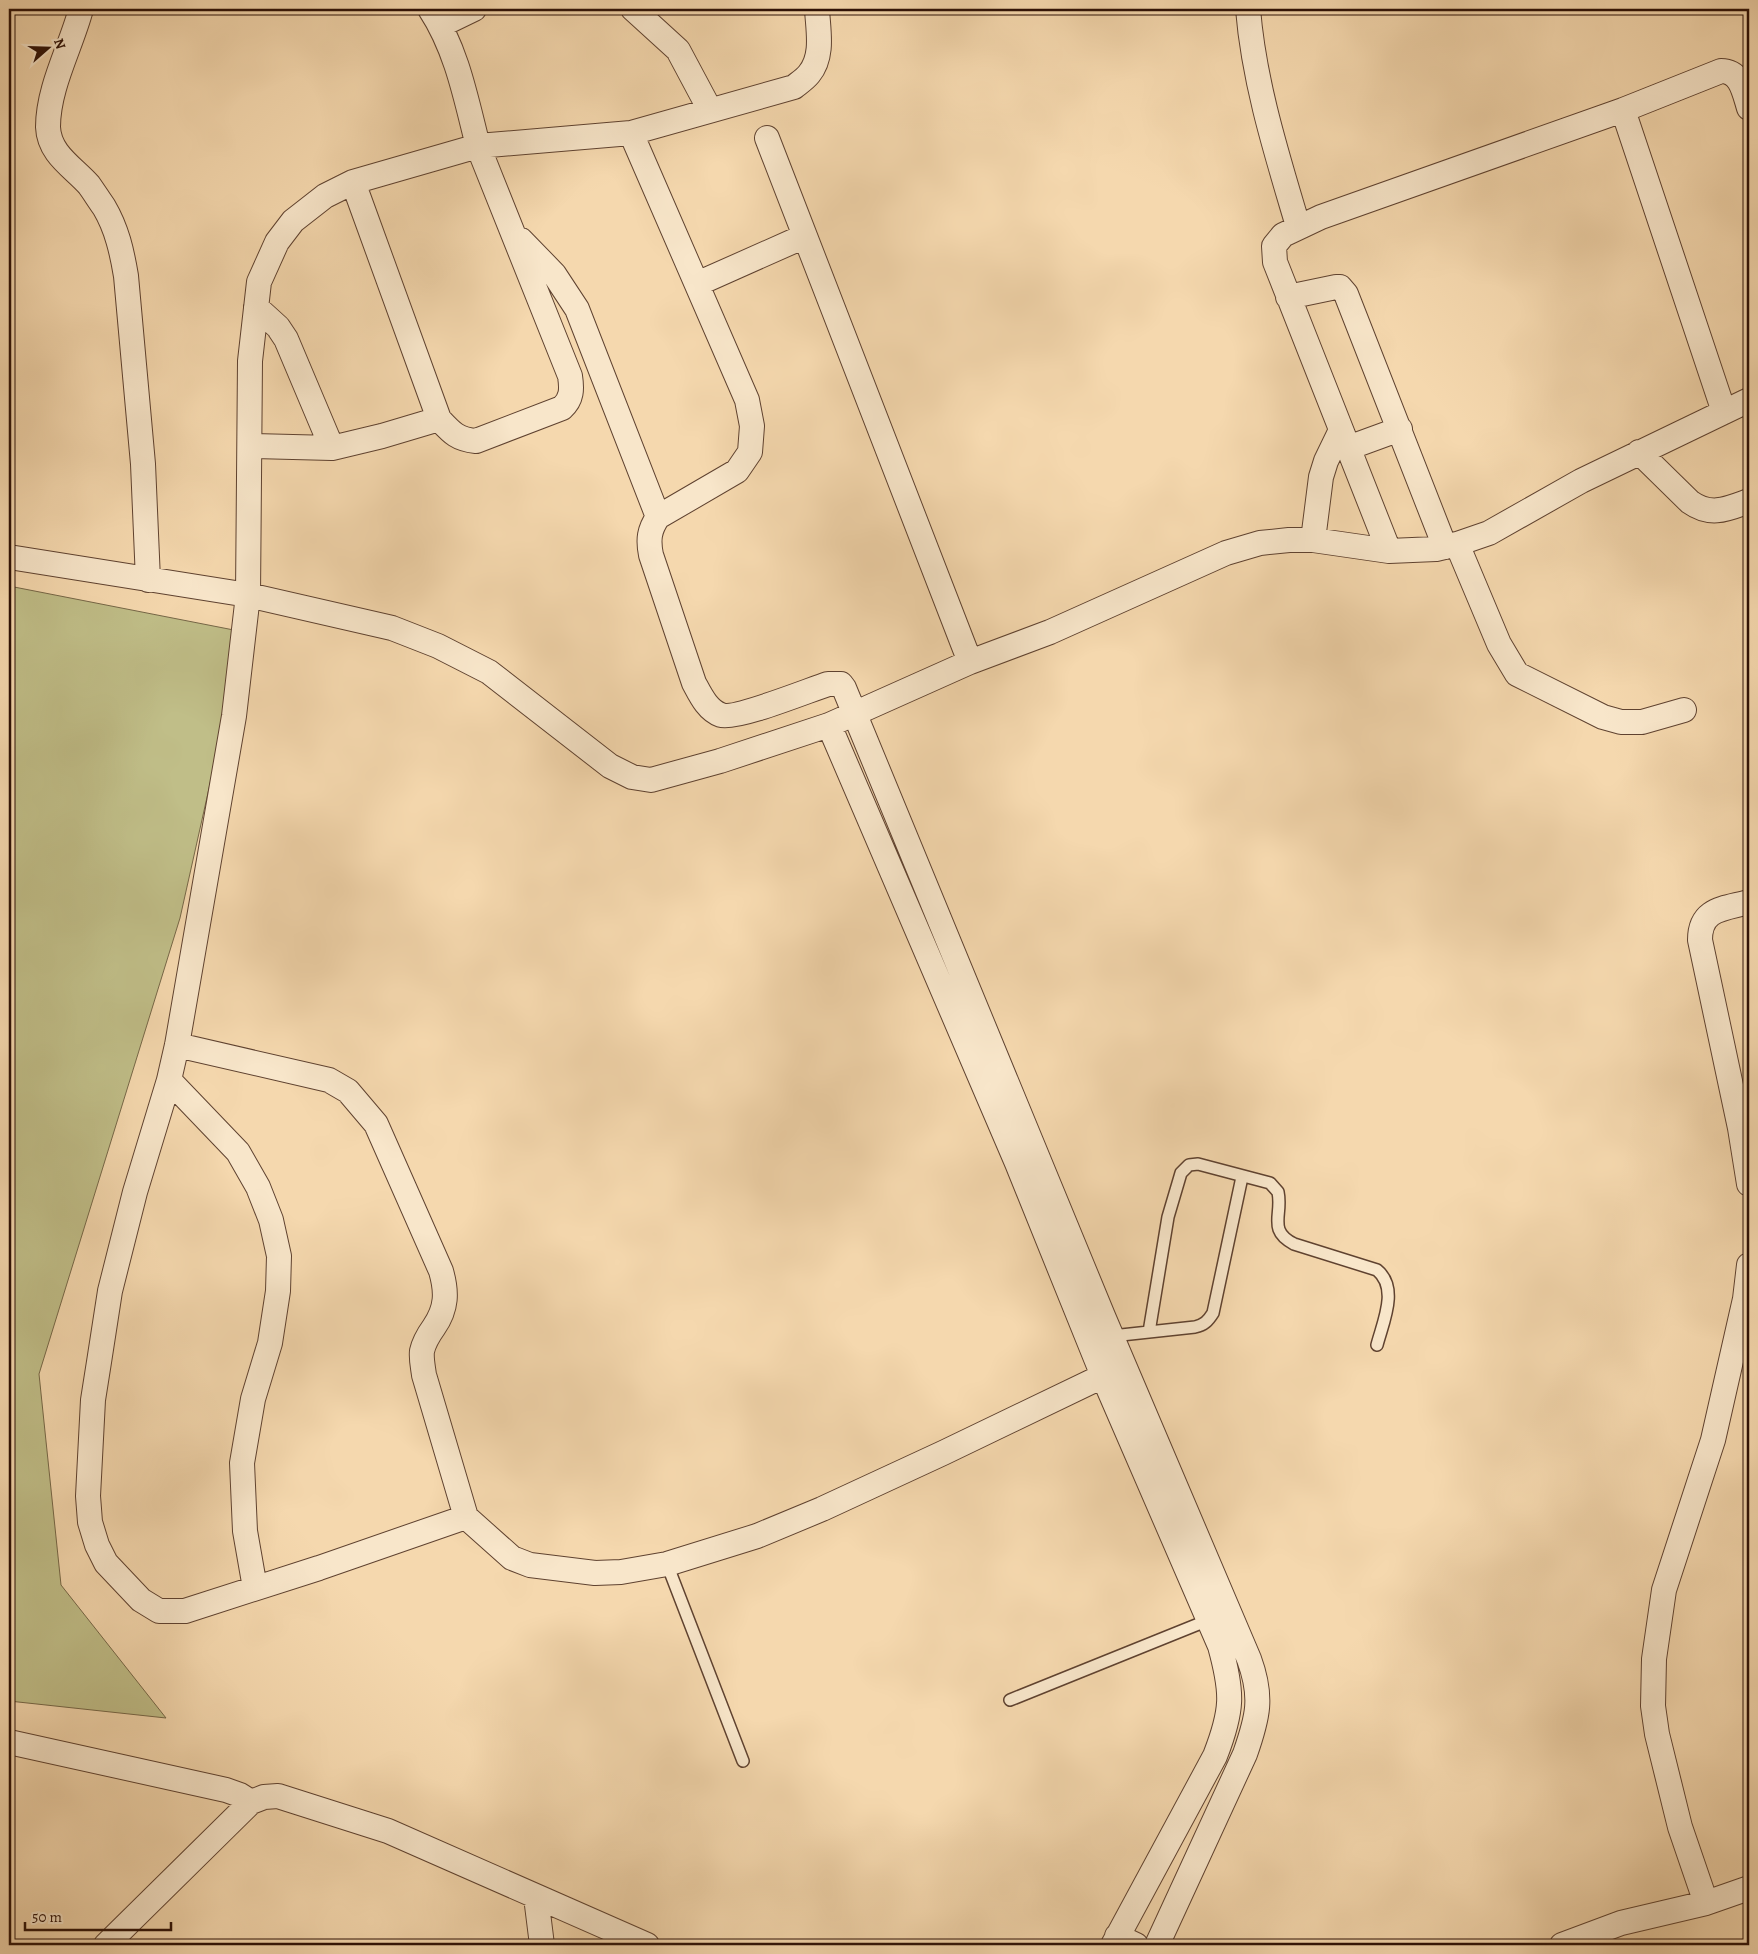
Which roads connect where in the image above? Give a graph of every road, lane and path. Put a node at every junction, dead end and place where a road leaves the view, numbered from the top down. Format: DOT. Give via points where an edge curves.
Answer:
graph roads {
  1 [pos="81,9"];
  2 [pos="474,9"];
  3 [pos="634,9"];
  4 [pos="817,9"];
  5 [pos="1248,9"];
  6 [pos="435,17"];
  7 [pos="1749,108"];
  8 [pos="710,110"];
  9 [pos="1623,110"];
  10 [pos="632,132"];
  11 [pos="767,138"];
  12 [pos="478,146"];
  13 [pos="354,182"];
  14 [pos="1298,226"];
  15 [pos="513,232"];
  16 [pos="805,236"];
  17 [pos="697,284"];
  18 [pos="1288,297"];
  19 [pos="256,307"];
  20 [pos="1749,400"];
  21 [pos="1724,412"];
  22 [pos="439,419"];
  23 [pos="1400,429"];
  24 [pos="1344,439"];
  25 [pos="250,446"];
  26 [pos="332,448"];
  27 [pos="1639,452"];
  28 [pos="1749,501"];
  29 [pos="658,517"];
  30 [pos="1313,540"];
  31 [pos="1451,546"];
  32 [pos="1389,552"];
  33 [pos="9,557"];
  34 [pos="148,580"];
  35 [pos="248,595"];
  36 [pos="970,662"];
  37 [pos="1684,710"];
  38 [pos="855,714"];
  39 [pos="829,725"];
  40 [pos="1749,902"];
  41 [pos="177,1045"];
  42 [pos="169,1080"];
  43 [pos="1242,1177"];
  44 [pos="1749,1184"];
  45 [pos="1749,1265"];
  46 [pos="1149,1332"];
  47 [pos="1112,1336"];
  48 [pos="1377,1346"];
  49 [pos="1103,1376"];
  50 [pos="1134,1388"];
  51 [pos="1113,1399"];
  52 [pos="466,1517"];
  53 [pos="667,1564"];
  54 [pos="255,1588"];
  55 [pos="1219,1615"];
  56 [pos="1010,1700"];
  57 [pos="9,1742"];
  58 [pos="743,1761"];
  59 [pos="251,1802"];
  60 [pos="1749,1888"];
  61 [pos="536,1897"];
  62 [pos="1706,1903"];
  63 [pos="1122,1942"];
  64 [pos="106,1945"];
  65 [pos="542,1945"];
  66 [pos="647,1945"];
  67 [pos="1157,1945"];
  68 [pos="1562,1945"];
  1 -- 34 [label="street" via="57,79 49,133 60,157 89,186 105,209 121,247 143,464"];
  2 -- 6 [label="street"];
  3 -- 8 [label="street" via="678,50"];
  4 -- 8 [label="street" via="818,55 809,75 794,87"];
  5 -- 14 [label="street" via="1250,40 1259,82"];
  6 -- 12 [label="street" via="452,50"];
  7 -- 9 [label="street" via="1736,75 1721,71"];
  8 -- 10 [label="street"];
  9 -- 14 [label="street"];
  9 -- 21 [label="street"];
  10 -- 12 [label="street"];
  10 -- 17 [label="street"];
  11 -- 16 [label="street"];
  12 -- 13 [label="street"];
  12 -- 15 [label="street"];
  13 -- 19 [label="street" via="324,196 282,235 259,282"];
  13 -- 22 [label="street"];
  14 -- 18 [label="street" via="1283,235 1274,246 1275,262"];
  15 -- 22 [label="street" via="570,376 571,395 562,408 476,440 456,436"];
  15 -- 29 [label="street" via="554,274 576,309"];
  16 -- 17 [label="street"];
  16 -- 36 [label="street"];
  17 -- 29 [label="street" via="747,400 752,426 750,452 737,471"];
  18 -- 23 [label="street" via="1331,287 1344,290"];
  18 -- 24 [label="street"];
  19 -- 25 [label="street" via="250,361"];
  19 -- 26 [label="street" via="286,339"];
  20 -- 21 [label="street"];
  21 -- 27 [label="street"];
  22 -- 26 [label="street"];
  23 -- 24 [label="street"];
  23 -- 31 [label="street"];
  24 -- 30 [label="street" via="1326,461 1320,477"];
  24 -- 32 [label="street"];
  25 -- 26 [label="street"];
  25 -- 35 [label="street"];
  27 -- 28 [label="street" via="1698,508 1722,510"];
  27 -- 31 [label="street" via="1489,533"];
  29 -- 38 [label="street" via="649,534 651,555 694,683 712,708 722,715 739,714 835,683 844,688"];
  30 -- 32 [label="street"];
  30 -- 36 [label="street" via="1260,543 1226,553 1050,632"];
  31 -- 32 [label="street"];
  31 -- 37 [label="street" via="1517,674 1603,717 1621,722 1642,722"];
  33 -- 34 [label="street"];
  34 -- 35 [label="street"];
  35 -- 39 [label="street" via="392,628 438,646 489,672 610,766 639,779 651,780 720,761"];
  35 -- 41 [label="street" via="234,716"];
  36 -- 38 [label="street"];
  38 -- 39 [label="street"];
  38 -- 47 [label="street"];
  39 -- 49 [label="street" via="1009,1145"];
  40 -- 44 [label="street" via="1709,916 1700,929"];
  41 -- 42 [label="street"];
  41 -- 52 [label="street" via="329,1080 348,1091 376,1124 445,1285 444,1308 426,1339 422,1363"];
  42 -- 54 [label="street" via="238,1152 258,1187 271,1220 279,1256 278,1291 270,1344 253,1398 242,1463 245,1531"];
  42 -- 54 [label="street" via="135,1192 110,1291 94,1400 88,1496 90,1522 96,1545 106,1563 141,1600 159,1611 186,1610"];
  43 -- 46 [label="lane" via="1210,1318 1195,1327"];
  43 -- 46 [label="lane" via="1198,1164 1189,1165 1181,1173 1168,1217"];
  43 -- 48 [label="lane" via="1275,1187 1279,1196 1277,1226 1285,1239 1376,1270 1383,1276 1387,1282 1388,1298"];
  45 -- 62 [label="street" via="1743,1308 1713,1440 1664,1590 1653,1666 1657,1734 1680,1827"];
  46 -- 47 [label="lane"];
  47 -- 50 [label="street"];
  49 -- 51 [label="street"];
  49 -- 53 [label="street" via="822,1509 757,1536"];
  50 -- 51 [label="street"];
  50 -- 55 [label="street"];
  51 -- 55 [label="street"];
  52 -- 53 [label="street" via="512,1558 530,1565 595,1573"];
  52 -- 54 [label="street"];
  53 -- 58 [label="lane"];
  55 -- 56 [label="lane"];
  55 -- 63 [label="street" via="1220,1646 1228,1675 1230,1700 1226,1729"];
  55 -- 67 [label="street" via="1256,1678 1258,1706 1255,1726"];
  57 -- 59 [label="street" via="226,1790"];
  59 -- 61 [label="street" via="278,1796 388,1831"];
  59 -- 64 [label="street"];
  60 -- 62 [label="street"];
  61 -- 65 [label="street"];
  61 -- 66 [label="street"];
  62 -- 68 [label="street" via="1621,1922"];
}
